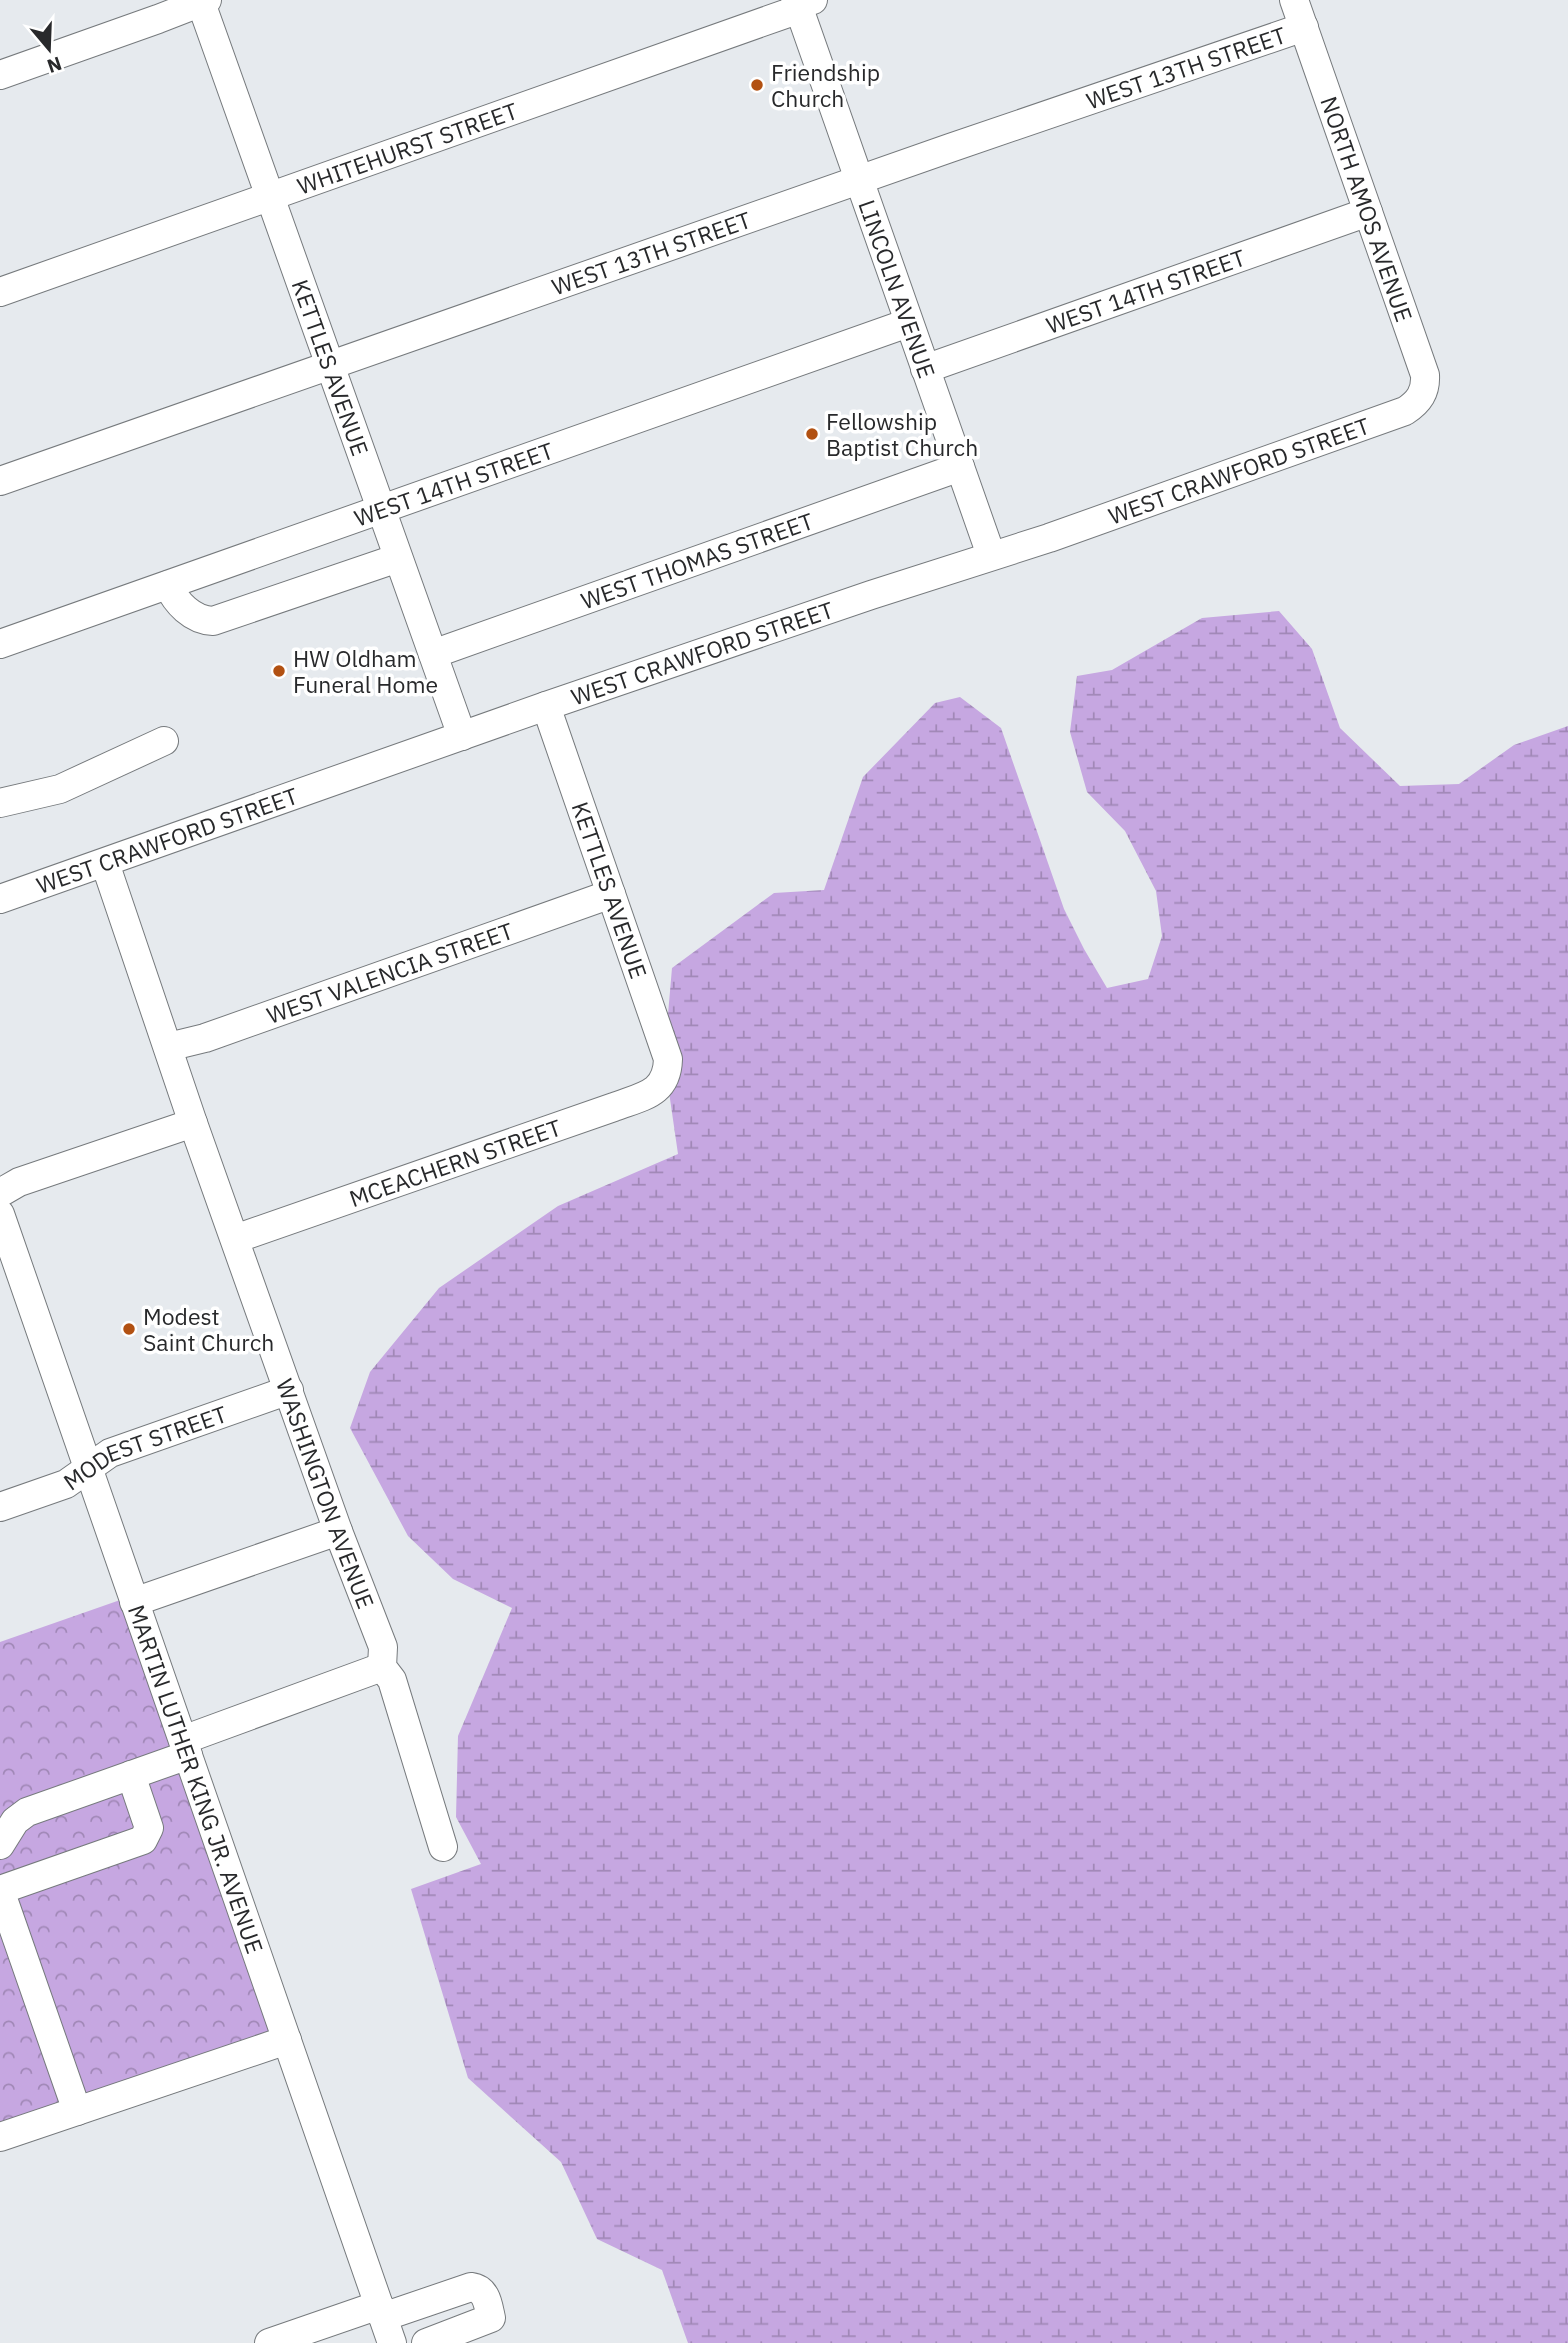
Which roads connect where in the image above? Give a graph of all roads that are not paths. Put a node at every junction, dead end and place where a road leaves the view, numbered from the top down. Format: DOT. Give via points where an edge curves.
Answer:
graph roads {
  1 [pos="1294,0"];
  2 [pos="202,1"];
  3 [pos="802,2"];
  4 [pos="1304,27"];
  5 [pos="0,75"];
  6 [pos="859,180"];
  7 [pos="271,197"];
  8 [pos="1368,212"];
  9 [pos="0,292"];
  10 [pos="908,323"];
  11 [pos="330,366"];
  12 [pos="925,369"];
  13 [pos="1405,411"];
  14 [pos="960,467"];
  15 [pos="0,481"];
  16 [pos="380,510"];
  17 [pos="990,555"];
  18 [pos="398,558"];
  19 [pos="168,585"];
  20 [pos="0,644"];
  21 [pos="433,654"];
  22 [pos="546,706"];
  23 [pos="462,736"];
  24 [pos="164,741"];
  25 [pos="0,803"];
  26 [pos="105,863"];
  27 [pos="611,894"];
  28 [pos="0,899"];
  29 [pos="168,1047"];
  30 [pos="668,1074"];
  31 [pos="193,1123"];
  32 [pos="0,1194"];
  33 [pos="0,1214"];
  34 [pos="235,1239"];
  35 [pos="289,1390"];
  36 [pos="88,1467"];
  37 [pos="0,1507"];
  38 [pos="338,1531"];
  39 [pos="134,1602"];
  40 [pos="382,1667"];
  41 [pos="186,1747"];
  42 [pos="131,1774"];
  43 [pos="0,1845"];
  44 [pos="443,1847"];
  45 [pos="0,1890"];
  46 [pos="287,2040"];
  47 [pos="77,2111"];
  48 [pos="0,2137"];
  49 [pos="381,2311"];
  50 [pos="269,2343"];
  51 [pos="392,2343"];
  52 [pos="426,2343"];
  1 -- 4 [label="street, NORTH AMOS AVENUE"];
  2 -- 5 [label="street"];
  2 -- 7 [label="street, KETTLES AVENUE"];
  3 -- 6 [label="street, LINCOLN AVENUE"];
  3 -- 7 [label="street, WHITEHURST STREET" via="788,13"];
  4 -- 6 [label="street, WEST 13TH STREET"];
  4 -- 8 [label="street, NORTH AMOS AVENUE"];
  6 -- 10 [label="street, LINCOLN AVENUE"];
  6 -- 11 [label="street, WEST 13TH STREET"];
  7 -- 9 [label="street, WHITEHURST STREET"];
  7 -- 11 [label="street, KETTLES AVENUE"];
  8 -- 12 [label="street, WEST 14TH STREET"];
  8 -- 13 [label="street, NORTH AMOS AVENUE" via="1424,375 1421,396"];
  10 -- 12 [label="street, LINCOLN AVENUE"];
  10 -- 16 [label="street, WEST 14TH STREET"];
  11 -- 15 [label="street, WEST 13TH STREET"];
  11 -- 16 [label="street, KETTLES AVENUE"];
  12 -- 14 [label="street, LINCOLN AVENUE"];
  13 -- 17 [label="street, WEST CRAWFORD STREET"];
  14 -- 17 [label="street, LINCOLN AVENUE"];
  14 -- 21 [label="street, WEST THOMAS STREET"];
  16 -- 18 [label="street, KETTLES AVENUE"];
  16 -- 19 [label="street, WEST 14TH STREET"];
  17 -- 22 [label="street, WEST CRAWFORD STREET"];
  18 -- 19 [label="street" via="213,621 184,609"];
  18 -- 21 [label="street, KETTLES AVENUE"];
  19 -- 20 [label="street, WEST 14TH STREET"];
  21 -- 23 [label="street, KETTLES AVENUE"];
  22 -- 23 [label="street, WEST CRAWFORD STREET"];
  22 -- 27 [label="street, KETTLES AVENUE"];
  23 -- 26 [label="street, WEST CRAWFORD STREET"];
  24 -- 25 [label="street" via="60,789"];
  26 -- 28 [label="street, WEST CRAWFORD STREET"];
  26 -- 29 [label="street, WASHINGTON AVENUE"];
  27 -- 29 [label="street, WEST VALENCIA STREET" via="205,1038"];
  27 -- 30 [label="street, KETTLES AVENUE" via="668,1059"];
  29 -- 31 [label="street, WASHINGTON AVENUE"];
  30 -- 34 [label="street, MCEACHERN STREET" via="653,1093"];
  31 -- 32 [label="street" via="19,1182"];
  31 -- 34 [label="street, WASHINGTON AVENUE"];
  33 -- 36 [label="street, MARTIN LUTHER KING JR. AVENUE"];
  34 -- 35 [label="street, WASHINGTON AVENUE"];
  35 -- 36 [label="street, MODEST STREET" via="110,1453"];
  35 -- 38 [label="street, WASHINGTON AVENUE"];
  36 -- 37 [label="street, MODEST STREET" via="66,1484"];
  36 -- 39 [label="street, MARTIN LUTHER KING JR. AVENUE"];
  38 -- 39 [label="street"];
  38 -- 40 [label="street, WASHINGTON AVENUE" via="383,1647"];
  39 -- 41 [label="street, MARTIN LUTHER KING JR. AVENUE"];
  40 -- 41 [label="street"];
  40 -- 44 [label="street, WASHINGTON AVENUE" via="392,1680"];
  41 -- 42 [label="street"];
  41 -- 46 [label="street, MARTIN LUTHER KING JR. AVENUE"];
  42 -- 43 [label="street" via="27,1811"];
  42 -- 45 [label="street" via="149,1828 143,1840"];
  45 -- 47 [label="street"];
  46 -- 47 [label="street"];
  46 -- 49 [label="street, MARTIN LUTHER KING JR. AVENUE"];
  47 -- 48 [label="street"];
  49 -- 50 [label="street"];
  49 -- 51 [label="street, MARTIN LUTHER KING JR. AVENUE"];
  49 -- 52 [label="street" via="479,2288 491,2318"];
}
